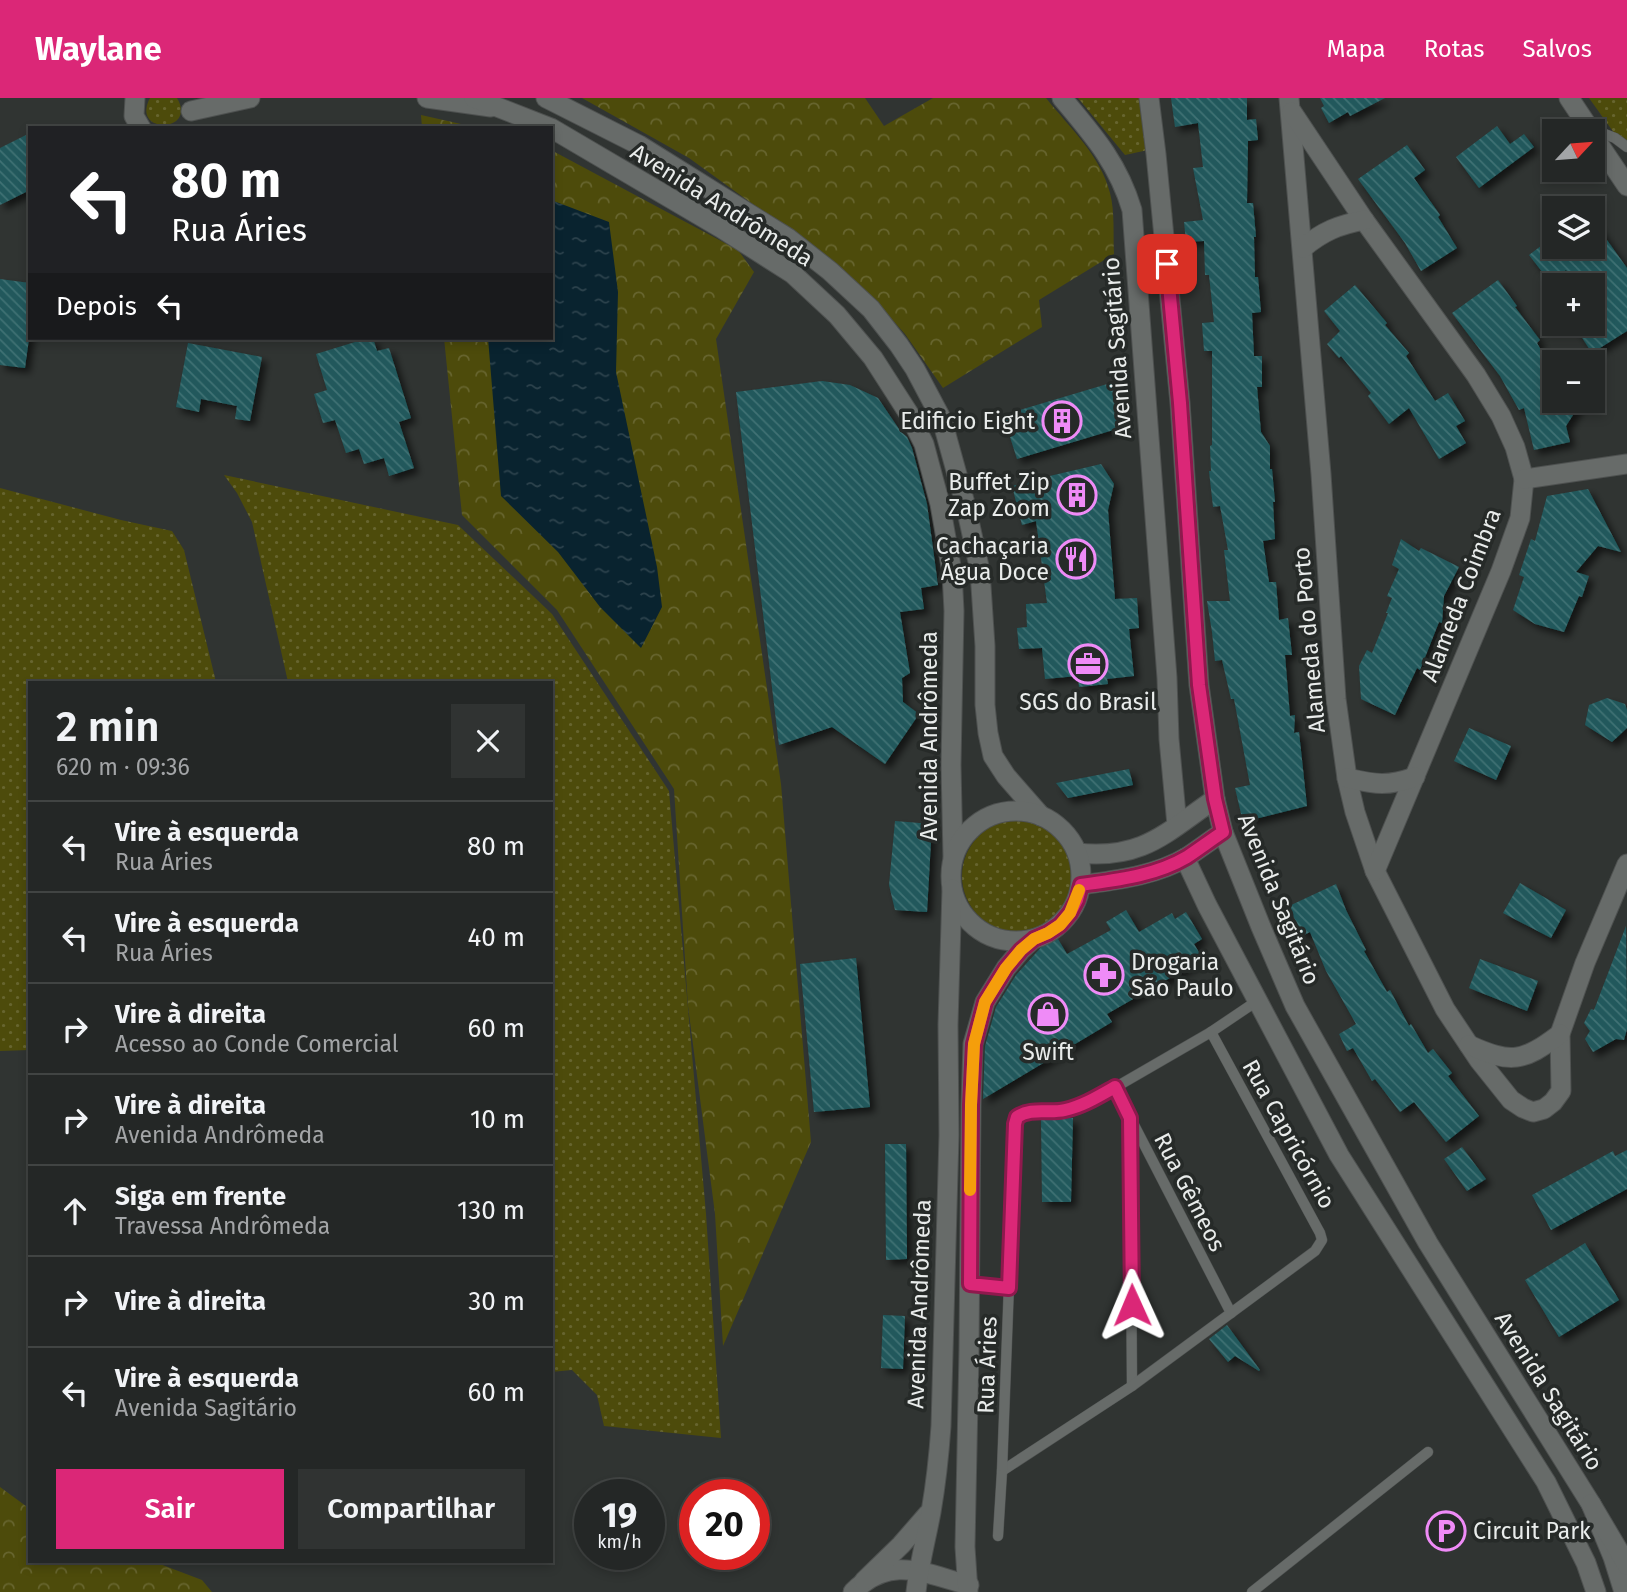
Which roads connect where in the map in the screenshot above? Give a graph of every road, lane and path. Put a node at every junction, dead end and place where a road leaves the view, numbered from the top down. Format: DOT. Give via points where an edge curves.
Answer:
graph roads {
  1 [pos="250,98"];
  2 [pos="427,98"];
  3 [pos="474,98"];
  4 [pos="546,98"];
  5 [pos="1062,98"];
  6 [pos="1149,98"];
  7 [pos="1569,98"];
  8 [pos="132,102"];
  9 [pos="1289,103"];
  10 [pos="498,108"];
  11 [pos="188,112"];
  12 [pos="1582,119"];
  13 [pos="139,126"];
  14 [pos="546,126"];
  15 [pos="553,129"];
  16 [pos="1605,135"];
  17 [pos="1627,147"];
  18 [pos="1605,153"];
  19 [pos="1627,186"];
  20 [pos="1364,220"];
  21 [pos="1303,248"];
  22 [pos="1627,464"];
  23 [pos="1524,480"];
  24 [pos="1415,777"];
  25 [pos="1347,778"];
  26 [pos="1215,799"];
  27 [pos="1041,816"];
  28 [pos="1177,825"];
  29 [pos="1223,832"];
  30 [pos="1077,853"];
  31 [pos="953,858"];
  32 [pos="1185,858"];
  33 [pos="1627,864"];
  34 [pos="1376,871"];
  35 [pos="1081,885"];
  36 [pos="952,889"];
  37 [pos="1034,939"];
  38 [pos="1257,1001"];
  39 [pos="1211,1032"];
  40 [pos="1560,1034"];
  41 [pos="1469,1045"];
  42 [pos="1115,1087"];
  43 [pos="1130,1118"];
  44 [pos="970,1284"];
  45 [pos="1009,1288"];
  46 [pos="1231,1313"];
  47 [pos="1132,1386"];
  48 [pos="1428,1452"];
  49 [pos="1568,1469"];
  50 [pos="1002,1471"];
  51 [pos="1546,1482"];
  52 [pos="1591,1504"];
  53 [pos="931,1510"];
  54 [pos="998,1536"];
  55 [pos="1627,1565"];
  56 [pos="918,1571"];
  57 [pos="859,1586"];
  58 [pos="968,1588"];
  59 [pos="916,1592"];
  60 [pos="1252,1592"];
  61 [pos="1595,1592"];
  62 [pos="1624,1592"];
  1 -- 11 [label="street"];
  2 -- 10 [label="street"];
  3 -- 10 [label="street, Avenida Andrômeda"];
  4 -- 27 [label="street, Avenida Andrômeda" via="639,145 788,238 871,309 899,345 942,420 966,507 980,571 985,705 993,756"];
  5 -- 28 [label="street, Avenida Sagitário" via="1100,143 1126,189 1132,210"];
  6 -- 26 [label="street, Avenida Sagitário" via="1180,403 1199,685"];
  7 -- 12 [label="street"];
  8 -- 13 [label="street"];
  9 -- 20 [label="street, Alameda Coimbra"];
  9 -- 21 [label="street, Alameda do Porto"];
  10 -- 14 [label="street, Avenida Andrômeda"];
  15 -- 31 [label="street, Avenida Andrômeda" via="793,274 837,315 873,358 909,414 924,444 952,572"];
  16 -- 17 [label="lane"];
  18 -- 19 [label="street"];
  20 -- 21 [label="street" via="1331,229"];
  20 -- 23 [label="street, Alameda Coimbra" via="1501,416"];
  21 -- 25 [label="street, Alameda do Porto" via="1336,699"];
  22 -- 23 [label="street"];
  23 -- 24 [label="street, Alameda Coimbra" via="1520,518 1501,571"];
  24 -- 25 [label="street" via="1395,784"];
  24 -- 34 [label="street, Alameda Coimbra"];
  25 -- 34 [label="street, Alameda do Porto"];
  26 -- 28 [label="street"];
  26 -- 29 [label="street, Avenida Sagitário"];
  27 -- 30 [label="street" via="1063,831"];
  27 -- 31 [label="street" via="1020,810 978,822"];
  28 -- 30 [label="street" via="1137,849"];
  29 -- 32 [label="street"];
  29 -- 49 [label="street, Avenida Sagitário" via="1294,1006 1428,1243"];
  30 -- 35 [label="street"];
  31 -- 36 [label="street"];
  32 -- 35 [label="street" via="1128,878"];
  32 -- 38 [label="street"];
  33 -- 40 [label="street"];
  34 -- 41 [label="street, Alameda do Porto" via="1445,1009"];
  35 -- 37 [label="street" via="1060,925"];
  36 -- 37 [label="street" via="965,917 979,930 996,938"];
  36 -- 53 [label="street, Avenida Andrômeda" via="941,1426"];
  37 -- 44 [label="street, Avenida Andrômeda" via="1006,968 985,1002 974,1044"];
  38 -- 39 [label="lane, Rua Áries"];
  38 -- 51 [label="street" via="1339,1155"];
  39 -- 42 [label="lane, Rua Áries"];
  39 -- 46 [label="lane, Rua Capricórnio" via="1322,1240 1315,1251"];
  40 -- 41 [label="street" via="1526,1056 1508,1058"];
  40 -- 41 [label="street, Alameda do Porto" via="1561,1091 1544,1109 1533,1112 1511,1100"];
  42 -- 43 [label="lane, Rua Gêmeos"];
  42 -- 45 [label="lane, Rua Áries" via="1062,1111 1029,1111 1017,1117"];
  43 -- 46 [label="lane, Rua Gêmeos"];
  43 -- 47 [label="lane"];
  44 -- 45 [label="lane"];
  44 -- 58 [label="street, Avenida Andrômeda"];
  45 -- 50 [label="lane, Rua Áries"];
  46 -- 47 [label="lane, Rua Capricórnio"];
  47 -- 50 [label="lane, Rua Capricórnio"];
  48 -- 60 [label="lane"];
  49 -- 51 [label="street"];
  49 -- 52 [label="street, Avenida Sagitário"];
  50 -- 54 [label="lane, Rua Áries"];
  51 -- 61 [label="street" via="1586,1563"];
  52 -- 55 [label="street"];
  52 -- 62 [label="street, Avenida Sagitário"];
  53 -- 56 [label="street, Avenida Andrômeda"];
  53 -- 57 [label="street"];
  56 -- 57 [label="street" via="881,1573"];
  56 -- 58 [label="street"];
  56 -- 59 [label="street, Avenida Andrômeda"];
}
